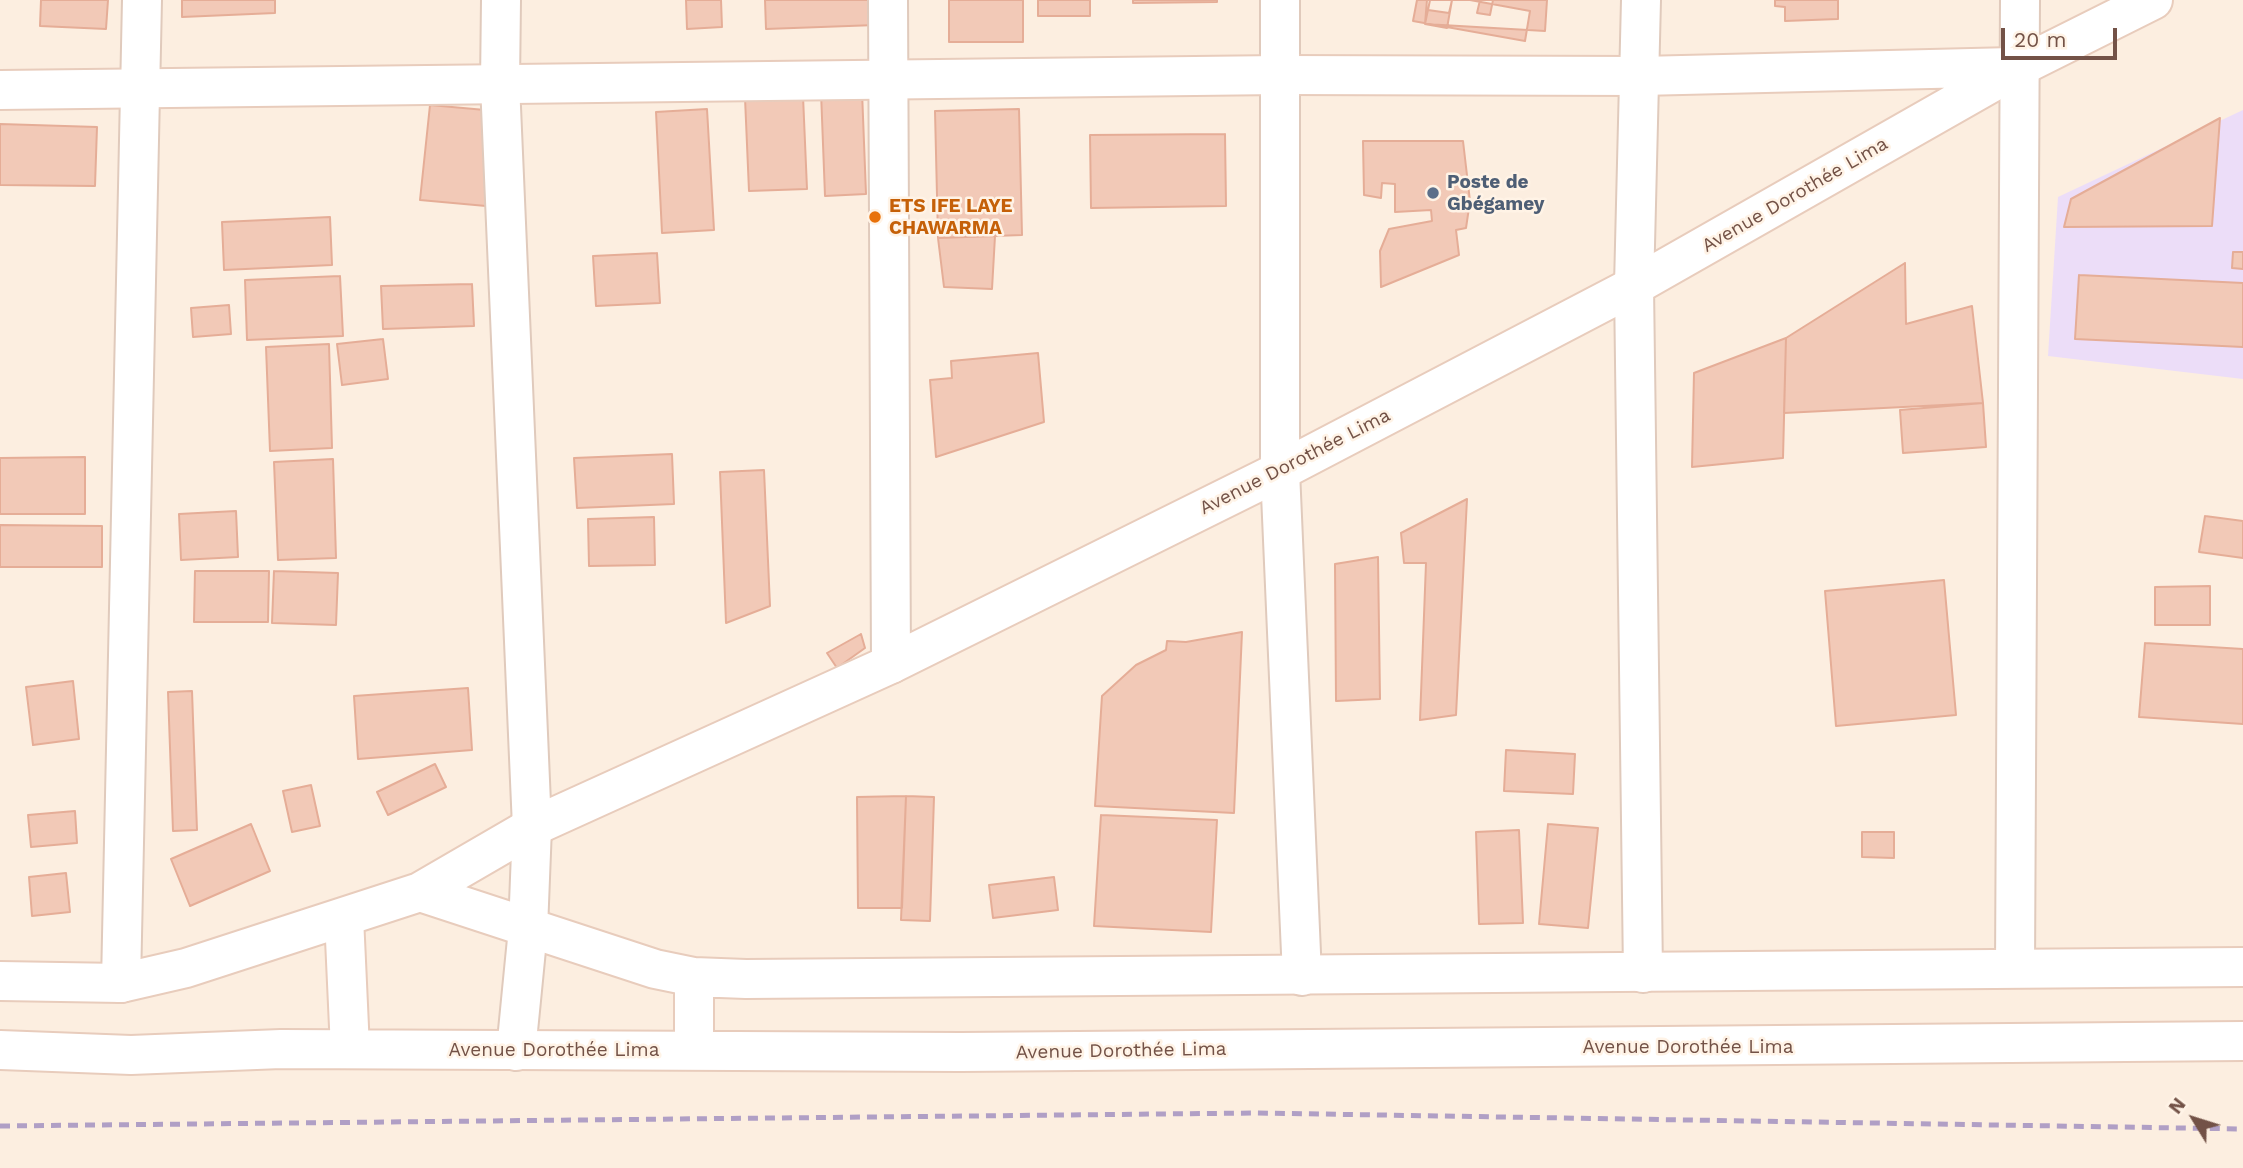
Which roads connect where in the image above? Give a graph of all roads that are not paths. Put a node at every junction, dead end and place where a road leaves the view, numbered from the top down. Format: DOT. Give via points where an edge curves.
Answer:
graph roads {
  1 [pos="142,0"];
  2 [pos="501,0"];
  3 [pos="888,0"];
  4 [pos="1280,0"];
  5 [pos="1641,0"];
  6 [pos="2020,0"];
  7 [pos="2153,0"];
  8 [pos="2019,67"];
  9 [pos="1280,75"];
  10 [pos="1641,76"];
  11 [pos="889,79"];
  12 [pos="500,84"];
  13 [pos="142,88"];
  14 [pos="0,90"];
  15 [pos="1634,286"];
  16 [pos="1280,471"];
  17 [pos="891,664"];
  18 [pos="532,827"];
  19 [pos="420,892"];
  20 [pos="344,918"];
  21 [pos="528,929"];
  22 [pos="2243,967"];
  23 [pos="2015,968"];
  24 [pos="1643,973"];
  25 [pos="1302,976"];
  26 [pos="694,977"];
  27 [pos="0,981"];
  28 [pos="121,983"];
  29 [pos="2243,1041"];
  30 [pos="350,1049"];
  31 [pos="0,1050"];
  32 [pos="694,1050"];
  33 [pos="516,1051"];
  1 -- 13 [label="main road"];
  2 -- 12 [label="main road"];
  3 -- 11 [label="main road"];
  4 -- 9 [label="main road"];
  5 -- 10 [label="main road"];
  6 -- 8 [label="main road"];
  7 -- 8 [label="main road, Avenue Dorothée Lima"];
  8 -- 10 [label="main road"];
  8 -- 15 [label="main road, Avenue Dorothée Lima"];
  8 -- 23 [label="main road"];
  9 -- 10 [label="main road"];
  9 -- 11 [label="main road"];
  9 -- 16 [label="main road"];
  10 -- 15 [label="main road"];
  11 -- 12 [label="main road"];
  11 -- 17 [label="main road"];
  12 -- 13 [label="main road"];
  12 -- 18 [label="main road"];
  13 -- 14 [label="main road"];
  13 -- 28 [label="main road"];
  15 -- 16 [label="main road, Avenue Dorothée Lima"];
  15 -- 24 [label="main road"];
  16 -- 17 [label="main road, Avenue Dorothée Lima"];
  16 -- 25 [label="main road"];
  17 -- 18 [label="main road, Avenue Dorothée Lima"];
  18 -- 19 [label="main road, Avenue Dorothée Lima"];
  18 -- 21 [label="main road"];
  19 -- 20 [label="main road, Avenue Dorothée Lima"];
  19 -- 21 [label="main road"];
  20 -- 28 [label="main road, Avenue Dorothée Lima" via="186,968"];
  20 -- 30 [label="main road"];
  21 -- 26 [label="main road"];
  21 -- 33 [label="main road"];
  22 -- 23 [label="main road"];
  23 -- 24 [label="main road"];
  24 -- 25 [label="main road"];
  25 -- 26 [label="main road"];
  26 -- 32 [label="main road"];
  27 -- 28 [label="main road, Avenue Dorothée Lima"];
  29 -- 32 [label="main road, Avenue Dorothée Lima" via="961,1052"];
  30 -- 31 [label="main road, Avenue Dorothée Lima" via="131,1055"];
  30 -- 33 [label="main road, Avenue Dorothée Lima"];
  32 -- 33 [label="main road, Avenue Dorothée Lima"];
}
